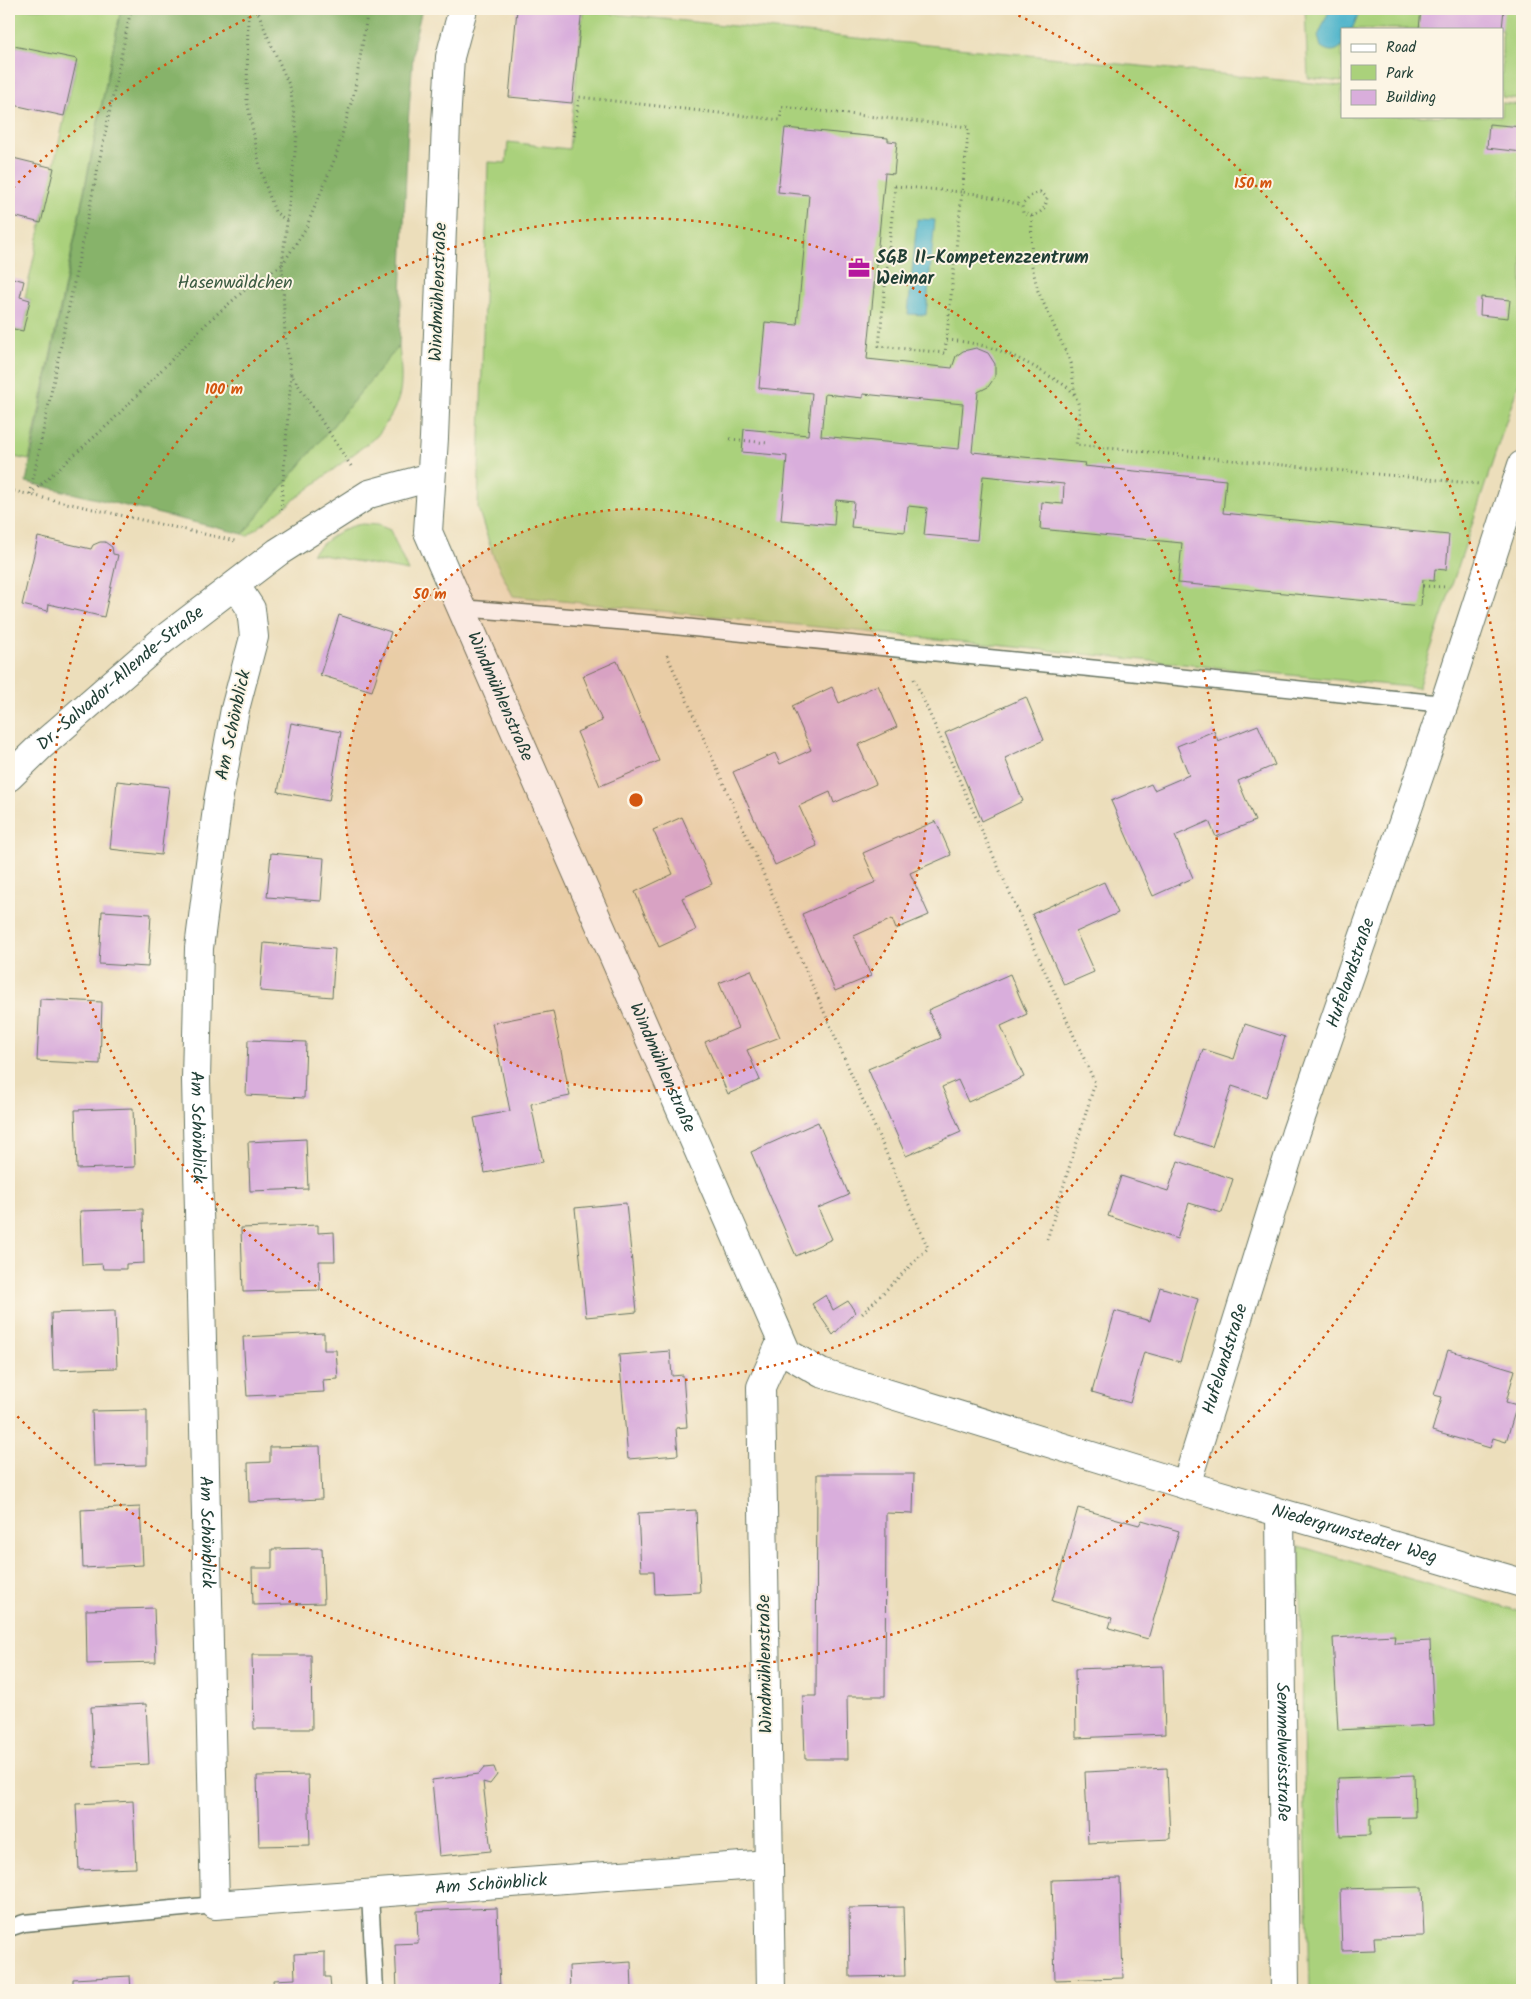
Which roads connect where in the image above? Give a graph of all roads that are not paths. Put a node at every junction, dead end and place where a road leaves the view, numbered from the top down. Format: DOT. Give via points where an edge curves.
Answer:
graph roads {
  1 [pos="463,9"];
  2 [pos="1522,465"];
  3 [pos="431,477"];
  4 [pos="236,586"];
  5 [pos="461,608"];
  6 [pos="1444,704"];
  7 [pos="9,777"];
  8 [pos="781,1342"];
  9 [pos="1186,1485"];
  10 [pos="1280,1512"];
  11 [pos="1522,1583"];
  12 [pos="769,1864"];
  13 [pos="370,1894"];
  14 [pos="214,1905"];
  15 [pos="9,1928"];
  16 [pos="375,1990"];
  17 [pos="771,1990"];
  18 [pos="1285,1990"];
  1 -- 3 [label="street, Windmühlenstraße" via="450,57"];
  2 -- 6 [label="street, Hufelandstraße"];
  3 -- 4 [label="street" via="369,494 278,552"];
  3 -- 5 [label="street, Windmühlenstraße" via="428,532"];
  4 -- 7 [label="street, Dr.-Salvador-Allende-Straße" via="164,639"];
  4 -- 14 [label="street, Am Schönblick" via="251,609 254,637 231,728 218,801 200,939 196,1080"];
  5 -- 6 [label="lane" via="654,624"];
  5 -- 8 [label="street, Windmühlenstraße"];
  6 -- 9 [label="street, Hufelandstraße" via="1296,1132"];
  8 -- 9 [label="street, Windmühlenstraße" via="787,1353 821,1373"];
  8 -- 12 [label="street, Windmühlenstraße" via="761,1387"];
  9 -- 10 [label="street, Niedergrunstedter Weg"];
  10 -- 11 [label="street, Niedergrunstedter Weg"];
  10 -- 18 [label="street, Semmelweisstraße"];
  12 -- 13 [label="street, Am Schönblick"];
  12 -- 17 [label="street, Windmühlenstraße"];
  13 -- 14 [label="street, Am Schönblick"];
  13 -- 16 [label="lane"];
  14 -- 15 [label="lane, Am Schönblick" via="24,1923"];
}
